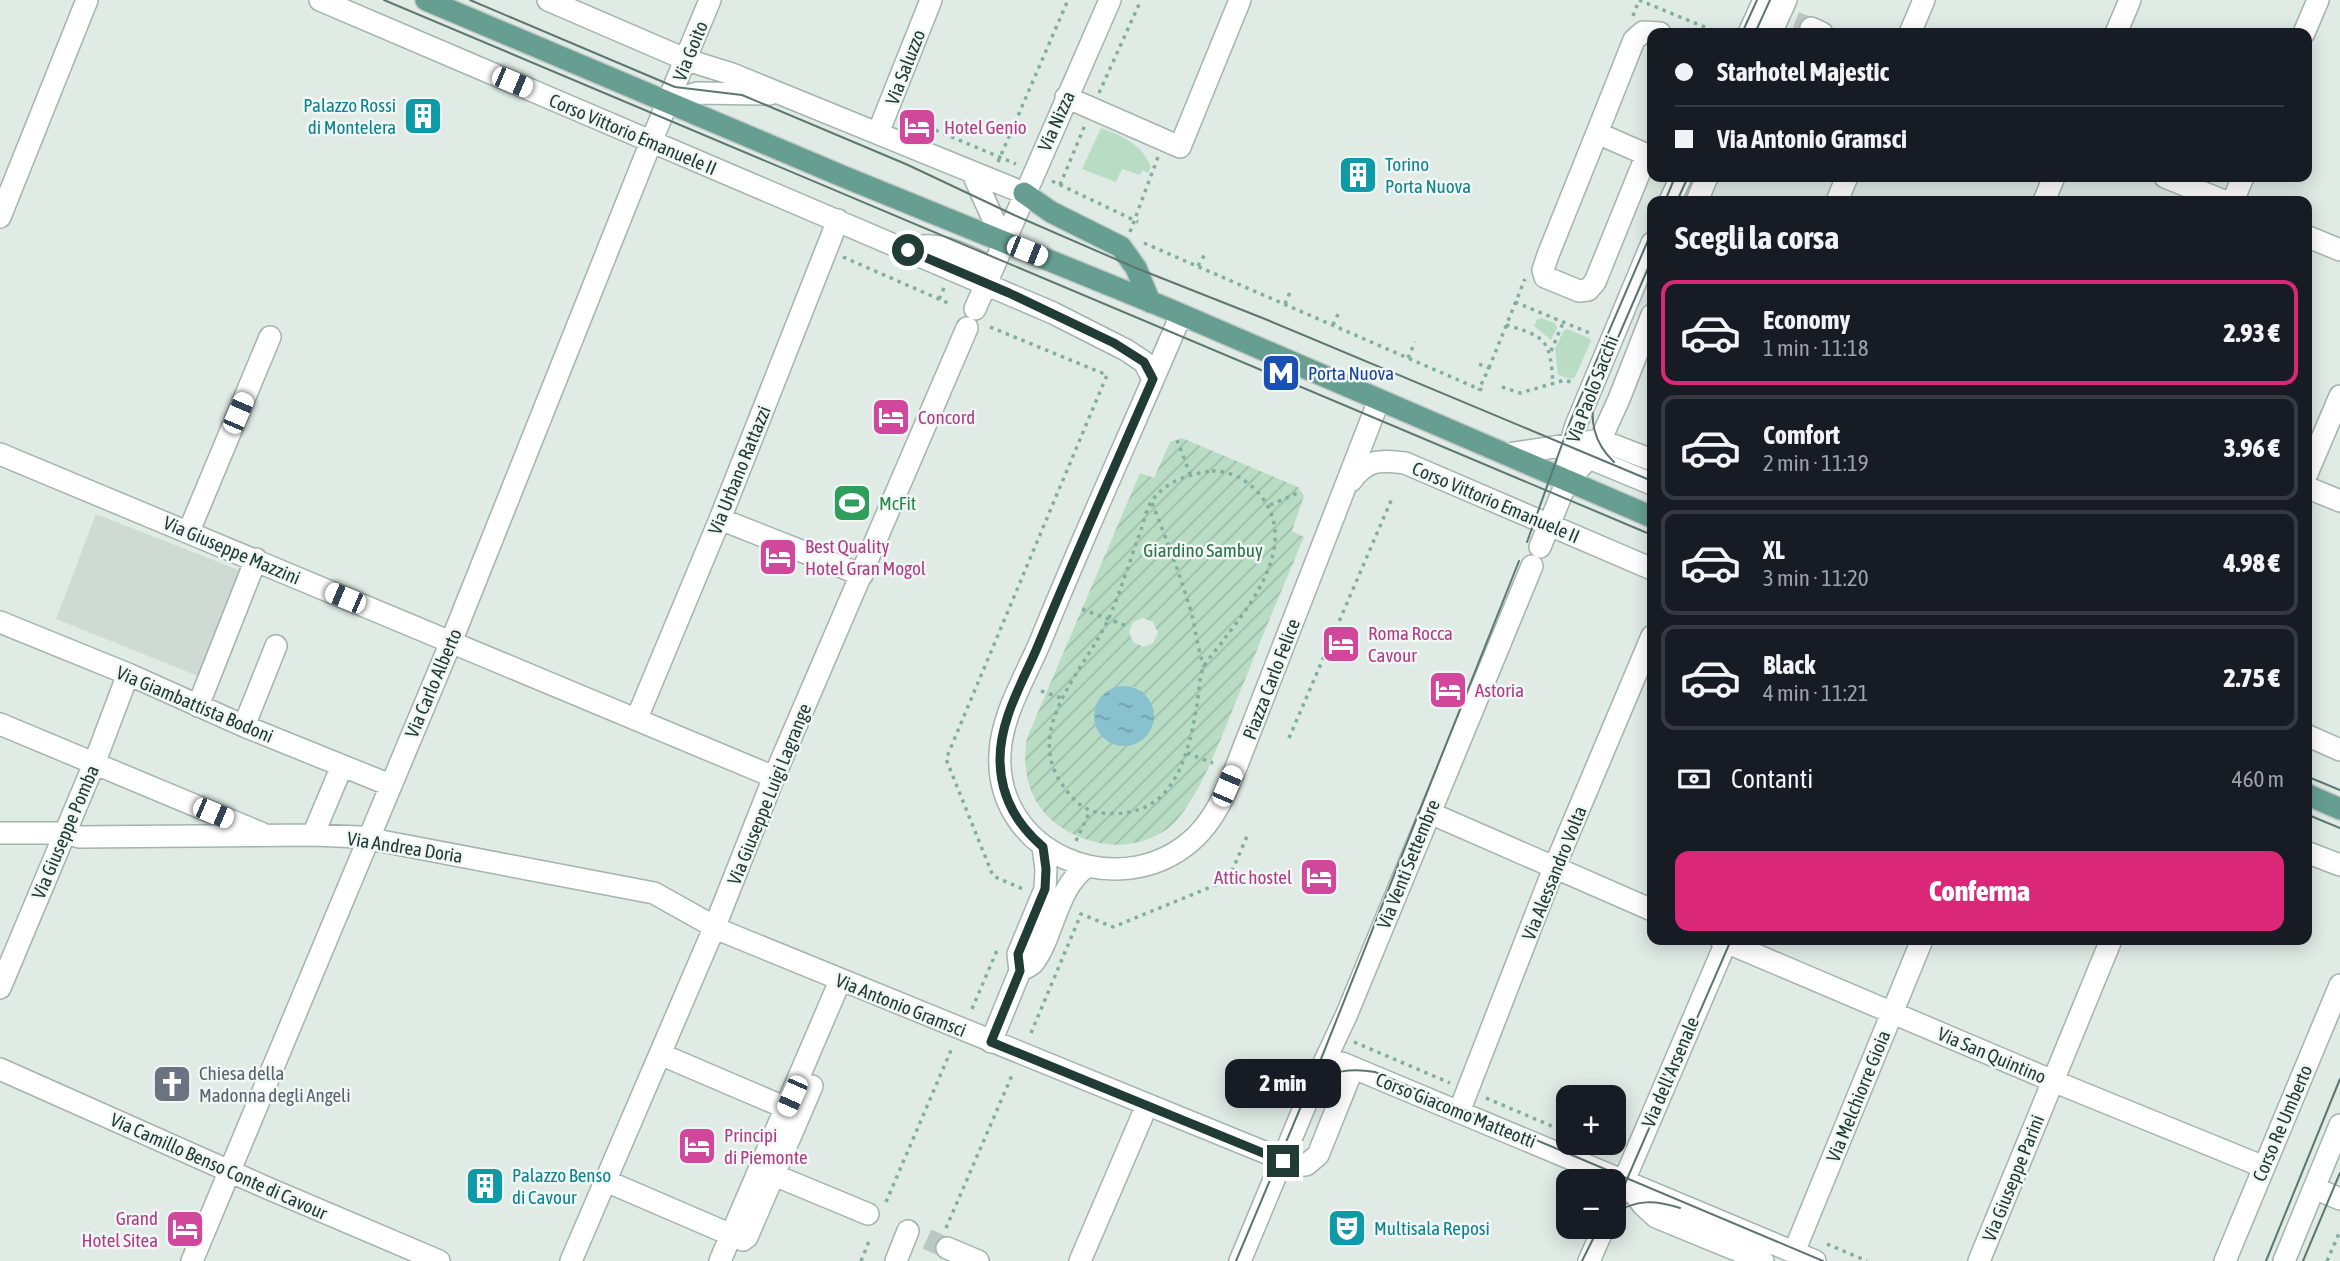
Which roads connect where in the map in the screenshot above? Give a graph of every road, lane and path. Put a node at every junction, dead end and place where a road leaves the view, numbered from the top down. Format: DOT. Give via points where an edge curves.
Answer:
graph roads {
  1 [pos="87,0"];
  2 [pos="320,0"];
  3 [pos="426,0"];
  4 [pos="548,0"];
  5 [pos="710,0"];
  6 [pos="931,0"];
  7 [pos="1068,0"];
  8 [pos="1110,0"];
  9 [pos="1240,0"];
  10 [pos="1639,0"];
  11 [pos="1764,0"];
  12 [pos="1924,0"];
  13 [pos="2130,0"];
  14 [pos="2318,0"];
  15 [pos="1707,28"];
  16 [pos="1751,28"];
  17 [pos="1912,28"];
  18 [pos="2118,28"];
  19 [pos="2306,28"];
  20 [pos="1647,32"];
  21 [pos="687,60"];
  22 [pos="779,94"];
  23 [pos="1066,97"];
  24 [pos="669,102"];
  25 [pos="899,115"];
  26 [pos="1597,133"];
  27 [pos="878,134"];
  28 [pos="1163,140"];
  29 [pos="651,142"];
  30 [pos="1647,154"];
  31 [pos="1001,157"];
  32 [pos="1010,161"];
  33 [pos="1647,162"];
  34 [pos="972,172"];
  35 [pos="2177,182"];
  36 [pos="1060,185"];
  37 [pos="1024,193"];
  38 [pos="2212,196"];
  39 [pos="0,217"];
  40 [pos="838,220"];
  41 [pos="1133,220"];
  42 [pos="1138,222"];
  43 [pos="1128,237"];
  44 [pos="2312,238"];
  45 [pos="1003,242"];
  46 [pos="1140,242"];
  47 [pos="2340,250"];
  48 [pos="1205,254"];
  49 [pos="838,255"];
  50 [pos="1647,255"];
  51 [pos="1198,266"];
  52 [pos="990,276"];
  53 [pos="946,282"];
  54 [pos="1291,290"];
  55 [pos="939,299"];
  56 [pos="1150,302"];
  57 [pos="1515,302"];
  58 [pos="948,303"];
  59 [pos="1285,304"];
  60 [pos="1340,310"];
  61 [pos="1190,318"];
  62 [pos="1564,322"];
  63 [pos="1333,325"];
  64 [pos="1506,325"];
  65 [pos="1647,329"];
  66 [pos="1598,336"];
  67 [pos="270,337"];
  68 [pos="1415,342"];
  69 [pos="1550,353"];
  70 [pos="1408,358"];
  71 [pos="1479,364"];
  72 [pos="1153,379"];
  73 [pos="1553,384"];
  74 [pos="1578,384"];
  75 [pos="1502,387"];
  76 [pos="1479,388"];
  77 [pos="1487,391"];
  78 [pos="2340,396"];
  79 [pos="1379,400"];
  80 [pos="1177,440"];
  81 [pos="1569,446"];
  82 [pos="1595,449"];
  83 [pos="0,454"];
  84 [pos="1508,454"];
  85 [pos="1647,459"];
  86 [pos="2312,461"];
  87 [pos="1614,468"];
  88 [pos="1190,475"];
  89 [pos="1567,481"];
  90 [pos="1647,482"];
  91 [pos="1345,488"];
  92 [pos="2312,489"];
  93 [pos="1300,492"];
  94 [pos="1393,496"];
  95 [pos="1151,501"];
  96 [pos="2340,501"];
  97 [pos="1269,505"];
  98 [pos="1647,515"];
  99 [pos="720,519"];
  100 [pos="1549,525"];
  101 [pos="189,531"];
  102 [pos="256,559"];
  103 [pos="1647,567"];
  104 [pos="862,575"];
  105 [pos="1082,609"];
  106 [pos="1108,619"];
  107 [pos="0,622"];
  108 [pos="1129,627"];
  109 [pos="451,642"];
  110 [pos="276,646"];
  111 [pos="1647,647"];
  112 [pos="1204,667"];
  113 [pos="128,674"];
  114 [pos="1041,691"];
  115 [pos="1061,698"];
  116 [pos="198,706"];
  117 [pos="637,718"];
  118 [pos="0,724"];
  119 [pos="244,726"];
  120 [pos="1289,738"];
  121 [pos="2312,738"];
  122 [pos="2340,750"];
  123 [pos="1187,753"];
  124 [pos="1213,763"];
  125 [pos="94,764"];
  126 [pos="342,766"];
  127 [pos="774,777"];
  128 [pos="390,785"];
  129 [pos="2312,797"];
  130 [pos="2340,809"];
  131 [pos="1090,811"];
  132 [pos="1430,813"];
  133 [pos="0,833"];
  134 [pos="65,833"];
  135 [pos="1248,834"];
  136 [pos="313,835"];
  137 [pos="269,837"];
  138 [pos="367,838"];
  139 [pos="1043,847"];
  140 [pos="2312,854"];
  141 [pos="1078,863"];
  142 [pos="2340,865"];
  143 [pos="1554,868"];
  144 [pos="1647,909"];
  145 [pos="715,926"];
  146 [pos="1723,945"];
  147 [pos="1737,945"];
  148 [pos="1920,945"];
  149 [pos="2109,945"];
  150 [pos="1020,971"];
  151 [pos="847,983"];
  152 [pos="2340,985"];
  153 [pos="0,988"];
  154 [pos="1892,1012"];
  155 [pos="1031,1033"];
  156 [pos="1350,1040"];
  157 [pos="991,1042"];
  158 [pos="953,1048"];
  159 [pos="660,1054"];
  160 [pos="1327,1057"];
  161 [pos="1353,1068"];
  162 [pos="0,1069"];
  163 [pos="1013,1073"];
  164 [pos="2053,1081"];
  165 [pos="1468,1090"];
  166 [pos="1147,1105"];
  167 [pos="793,1111"];
  168 [pos="1459,1112"];
  169 [pos="2340,1125"];
  170 [pos="1556,1128"];
  171 [pos="1283,1161"];
  172 [pos="2264,1167"];
  173 [pos="1599,1169"];
  174 [pos="229,1171"];
  175 [pos="1626,1174"];
  176 [pos="774,1175"];
  177 [pos="1626,1180"];
  178 [pos="606,1181"];
  179 [pos="1626,1182"];
  180 [pos="2314,1188"];
  181 [pos="2340,1199"];
  182 [pos="877,1208"];
  183 [pos="908,1231"];
  184 [pos="2340,1231"];
  185 [pos="738,1238"];
  186 [pos="947,1238"];
  187 [pos="870,1239"];
  188 [pos="1599,1239"];
  189 [pos="1794,1252"];
  190 [pos="192,1261"];
  191 [pos="439,1261"];
  192 [pos="571,1261"];
  193 [pos="720,1261"];
  194 [pos="736,1261"];
  195 [pos="861,1261"];
  196 [pos="896,1261"];
  197 [pos="978,1261"];
  198 [pos="1080,1261"];
  199 [pos="1240,1261"];
  200 [pos="1589,1261"];
  201 [pos="1763,1261"];
  202 [pos="1769,1261"];
  203 [pos="1815,1261"];
  204 [pos="1979,1261"];
  205 [pos="2225,1261"];
  206 [pos="2284,1261"];
  207 [pos="2327,1261"];
  1 -- 39 [label="street"];
  2 -- 29 [label="street, Corso Vittorio Emanuele II"];
  3 -- 24 [label="main road"];
  4 -- 21 [label="street"];
  5 -- 21 [label="street, Via Goito"];
  6 -- 27 [label="street, Via Saluzzo"];
  7 -- 31 [label="path"];
  8 -- 23 [label="street, Via Nizza"];
  9 -- 28 [label="street" via="1180,147"];
  10 -- 15 [label="path"];
  11 -- 16 [label="street"];
  12 -- 17 [label="street"];
  13 -- 18 [label="street"];
  14 -- 19 [label="street"];
  20 -- 26 [label="street" via="1634,40"];
  21 -- 22 [label="street"];
  21 -- 24 [label="street, Via Goito"];
  22 -- 24 [label="street" via="697,93"];
  22 -- 27 [label="street"];
  23 -- 28 [label="street"];
  23 -- 37 [label="street, Via Nizza"];
  24 -- 29 [label="street, Via Carlo Alberto"];
  24 -- 45 [label="main road"];
  25 -- 31 [label="path"];
  26 -- 30 [label="street"];
  26 -- 33 [label="street" via="1548,255 1545,277 1579,291 1588,290"];
  27 -- 34 [label="street"];
  28 -- 41 [label="path"];
  29 -- 40 [label="street, Corso Vittorio Emanuele II"];
  29 -- 109 [label="street, Via Carlo Alberto"];
  31 -- 32 [label="path"];
  34 -- 37 [label="street"];
  34 -- 45 [label="street"];
  35 -- 38 [label="street"];
  36 -- 41 [label="path"];
  37 -- 45 [label="street, Via Nizza"];
  37 -- 56 [label="main road" via="1121,247"];
  40 -- 52 [label="street, Corso Vittorio Emanuele II" via="908,250 937,245"];
  40 -- 99 [label="street, Via Urbano Rattazzi"];
  41 -- 42 [label="path"];
  41 -- 43 [label="path"];
  44 -- 47 [label="street"];
  45 -- 52 [label="street, Via Giuseppe Luigi Lagrange"];
  45 -- 56 [label="main road"];
  46 -- 51 [label="path"];
  48 -- 51 [label="path"];
  49 -- 55 [label="path"];
  50 -- 81 [label="street, Via Paolo Sacchi"];
  51 -- 59 [label="path"];
  52 -- 72 [label="street, Corso Vittorio Emanuele II" via="1114,343 1144,362"];
  52 -- 104 [label="street, Via Giuseppe Luigi Lagrange"];
  53 -- 55 [label="path"];
  54 -- 59 [label="path"];
  55 -- 58 [label="path"];
  56 -- 61 [label="main road"];
  57 -- 62 [label="path"];
  59 -- 63 [label="path"];
  60 -- 63 [label="path"];
  61 -- 72 [label="street, Piazza Carlo Felice" via="1177,324"];
  61 -- 79 [label="main road"];
  62 -- 66 [label="path"];
  62 -- 69 [label="path"];
  63 -- 70 [label="path"];
  64 -- 69 [label="path" via="1532,333"];
  65 -- 82 [label="street, Via Paolo Sacchi"];
  67 -- 101 [label="street"];
  68 -- 70 [label="path"];
  69 -- 73 [label="path"];
  70 -- 76 [label="path"];
  71 -- 76 [label="path" via="1489,368"];
  72 -- 139 [label="street, Piazza Carlo Felice" via="1003,731 1000,758 1005,794 1021,825"];
  73 -- 74 [label="path" via="1565,380"];
  73 -- 75 [label="path" via="1520,393"];
  76 -- 77 [label="path"];
  78 -- 86 [label="street"];
  79 -- 84 [label="main road"];
  79 -- 91 [label="street, Piazza Carlo Felice"];
  80 -- 88 [label="path"];
  81 -- 82 [label="street"];
  81 -- 84 [label="street"];
  81 -- 89 [label="street, Via Paolo Sacchi"];
  82 -- 85 [label="street"];
  82 -- 87 [label="street"];
  82 -- 89 [label="street, Via Paolo Sacchi"];
  83 -- 101 [label="street, Via Giuseppe Mazzini"];
  84 -- 89 [label="main road"];
  87 -- 89 [label="street"];
  87 -- 90 [label="street"];
  88 -- 95 [label="path" via="1177,479"];
  88 -- 97 [label="path" via="1231,473"];
  89 -- 98 [label="main road"];
  89 -- 100 [label="street, Via Venti Settembre"];
  91 -- 100 [label="street, Corso Vittorio Emanuele II" via="1367,464 1405,463"];
  91 -- 141 [label="street, Piazza Carlo Felice" via="1244,747 1208,823 1184,847 1146,864 1117,869"];
  92 -- 96 [label="street"];
  93 -- 97 [label="path"];
  94 -- 120 [label="path"];
  95 -- 106 [label="path"];
  95 -- 112 [label="path" via="1187,599"];
  97 -- 112 [label="path" via="1275,532 1272,560 1250,606"];
  99 -- 104 [label="street"];
  99 -- 117 [label="street, Via Urbano Rattazzi"];
  100 -- 103 [label="street, Corso Vittorio Emanuele II"];
  100 -- 132 [label="street, Via Venti Settembre"];
  101 -- 102 [label="street, Via Giuseppe Mazzini"];
  102 -- 109 [label="street, Via Giuseppe Mazzini"];
  102 -- 116 [label="street"];
  104 -- 127 [label="street, Via Giuseppe Luigi Lagrange"];
  105 -- 106 [label="path"];
  106 -- 108 [label="path"];
  106 -- 115 [label="path"];
  107 -- 113 [label="street, Via Giambattista Bodoni"];
  109 -- 117 [label="street, Via Giuseppe Mazzini"];
  109 -- 128 [label="street, Via Carlo Alberto"];
  110 -- 119 [label="street"];
  111 -- 143 [label="street, Via Alessandro Volta"];
  112 -- 123 [label="path"];
  113 -- 116 [label="street, Via Giambattista Bodoni"];
  113 -- 125 [label="street, Via Giuseppe Pomba"];
  114 -- 115 [label="path"];
  115 -- 131 [label="path" via="1048,752 1058,779"];
  116 -- 119 [label="street, Via Giambattista Bodoni"];
  117 -- 127 [label="street, Via Giuseppe Mazzini"];
  118 -- 125 [label="street"];
  119 -- 126 [label="street, Via Giambattista Bodoni"];
  121 -- 122 [label="street"];
  123 -- 124 [label="path"];
  123 -- 131 [label="path" via="1161,799 1132,811"];
  125 -- 134 [label="street, Via Giuseppe Pomba"];
  125 -- 137 [label="street"];
  126 -- 128 [label="street, Via Giambattista Bodoni"];
  126 -- 136 [label="street"];
  127 -- 145 [label="street, Via Giuseppe Luigi Lagrange"];
  128 -- 138 [label="street, Via Carlo Alberto"];
  129 -- 130 [label="main road"];
  131 -- 141 [label="path"];
  132 -- 143 [label="street"];
  132 -- 160 [label="street, Via Venti Settembre"];
  133 -- 134 [label="street, Via Andrea Doria"];
  134 -- 137 [label="street, Via Andrea Doria" via="79,837"];
  134 -- 153 [label="street, Via Giuseppe Pomba"];
  135 -- 155 [label="path" via="1228,880 1113,927 1081,914"];
  136 -- 137 [label="street, Via Andrea Doria"];
  136 -- 138 [label="street, Via Andrea Doria"];
  138 -- 145 [label="street, Via Andrea Doria" via="654,893"];
  138 -- 174 [label="street, Via Carlo Alberto"];
  139 -- 141 [label="street, Piazza Carlo Felice"];
  139 -- 150 [label="street" via="1045,889 1018,954"];
  140 -- 142 [label="street"];
  141 -- 150 [label="street" via="1082,870 1067,890 1033,964"];
  143 -- 144 [label="street"];
  143 -- 165 [label="street, Via Alessandro Volta"];
  145 -- 151 [label="street, Via Antonio Gramsci"];
  145 -- 159 [label="street, Via Giuseppe Luigi Lagrange"];
  146 -- 175 [label="street, Via dell'Arsenale"];
  147 -- 154 [label="street, Via San Quintino"];
  148 -- 154 [label="street, Via Melchiorre Gioia"];
  149 -- 164 [label="street, Via Giuseppe Parini"];
  150 -- 157 [label="street"];
  151 -- 157 [label="street, Via Antonio Gramsci"];
  151 -- 167 [label="street"];
  152 -- 172 [label="street, Corso Re Umberto"];
  154 -- 164 [label="street, Via San Quintino"];
  154 -- 189 [label="street, Via Melchiorre Gioia"];
  156 -- 165 [label="path"];
  157 -- 166 [label="street, Via Antonio Gramsci"];
  158 -- 182 [label="path"];
  159 -- 167 [label="street"];
  159 -- 178 [label="street, Via Giuseppe Luigi Lagrange"];
  160 -- 161 [label="street, Corso Giacomo Matteotti"];
  160 -- 171 [label="street, Via Venti Settembre"];
  161 -- 168 [label="street, Corso Giacomo Matteotti"];
  161 -- 171 [label="street" via="1316,1158 1306,1165"];
  162 -- 174 [label="street, Via Camillo Benso Conte di Cavour"];
  163 -- 186 [label="path"];
  164 -- 172 [label="street, Via San Quintino"];
  164 -- 204 [label="street, Via Giuseppe Parini"];
  165 -- 168 [label="street, Via Alessandro Volta"];
  165 -- 170 [label="path"];
  166 -- 171 [label="street, Via Antonio Gramsci"];
  166 -- 198 [label="street"];
  167 -- 176 [label="street"];
  167 -- 185 [label="street"];
  168 -- 173 [label="street, Corso Giacomo Matteotti"];
  169 -- 180 [label="street"];
  171 -- 199 [label="street, Via Venti Settembre"];
  172 -- 205 [label="street, Corso Re Umberto"];
  174 -- 190 [label="street, Via Carlo Alberto"];
  174 -- 191 [label="street, Via Camillo Benso Conte di Cavour"];
  176 -- 182 [label="street"];
  176 -- 185 [label="street"];
  177 -- 189 [label="street, Corso Giacomo Matteotti"];
  178 -- 185 [label="street"];
  178 -- 192 [label="street, Via Giuseppe Luigi Lagrange"];
  179 -- 201 [label="street" via="1656,1217"];
  180 -- 181 [label="street"];
  180 -- 206 [label="street"];
  183 -- 196 [label="street"];
  184 -- 207 [label="path"];
  185 -- 193 [label="street"];
  185 -- 194 [label="street"];
  186 -- 197 [label="street"];
  187 -- 195 [label="path"];
  188 -- 200 [label="street"];
  189 -- 202 [label="street"];
  189 -- 203 [label="street, Corso Giacomo Matteotti"];
}
